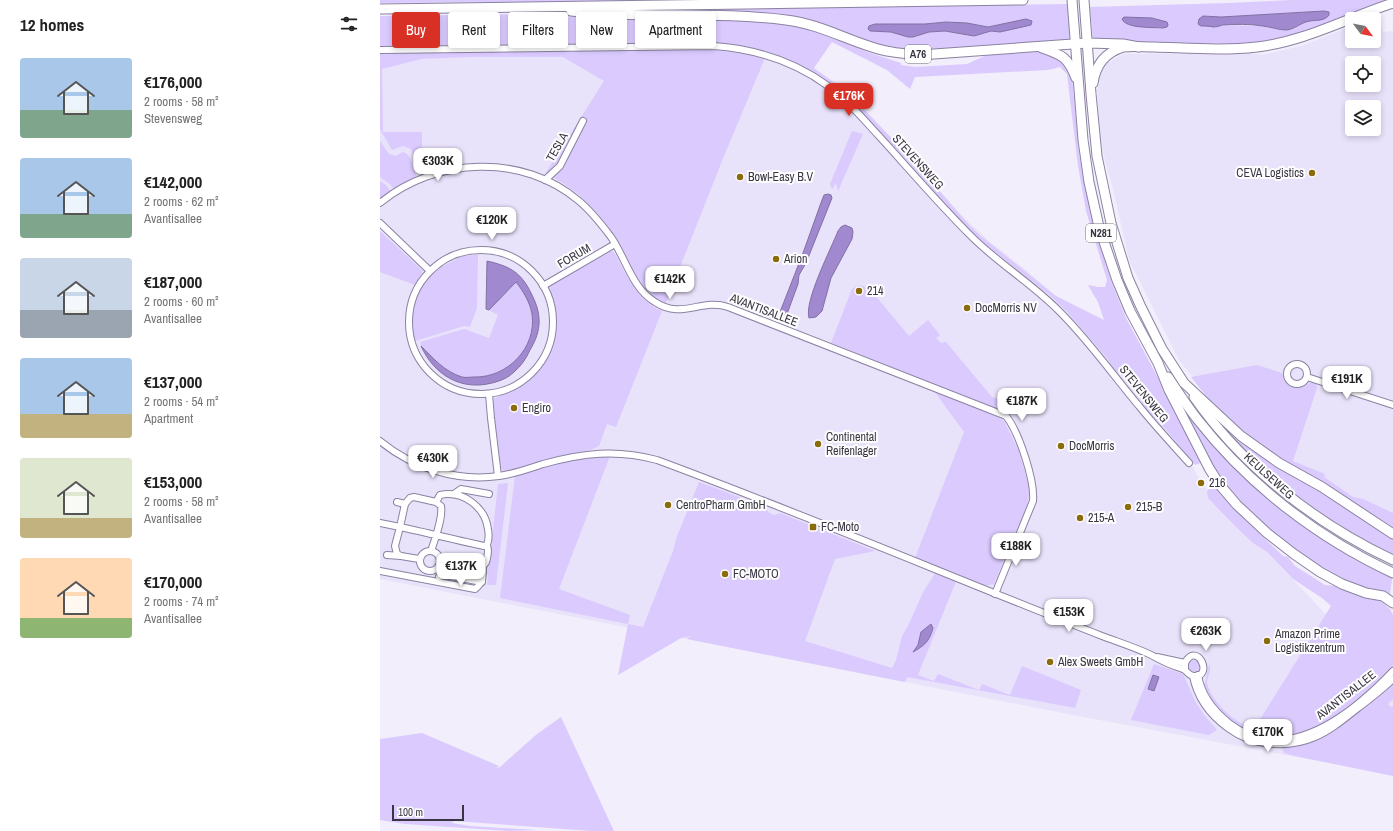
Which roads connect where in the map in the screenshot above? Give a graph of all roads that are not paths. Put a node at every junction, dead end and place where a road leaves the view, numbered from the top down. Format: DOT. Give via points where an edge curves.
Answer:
graph roads {
  1 [pos="1022,0"];
  2 [pos="1072,0"];
  3 [pos="1084,0"];
  4 [pos="1393,3"];
  5 [pos="536,7"];
  6 [pos="380,9"];
  7 [pos="1087,43"];
  8 [pos="1075,44"];
  9 [pos="1037,47"];
  10 [pos="1139,47"];
  11 [pos="380,50"];
  12 [pos="1078,84"];
  13 [pos="1091,94"];
  14 [pos="583,121"];
  15 [pos="545,180"];
  16 [pos="380,203"];
  17 [pos="380,223"];
  18 [pos="616,244"];
  19 [pos="430,271"];
  20 [pos="543,286"];
  21 [pos="1158,363"];
  22 [pos="1307,377"];
  23 [pos="1184,383"];
  24 [pos="489,394"];
  25 [pos="1393,405"];
  26 [pos="380,441"];
  27 [pos="1188,462"];
  28 [pos="498,476"];
  29 [pos="454,494"];
  30 [pos="489,494"];
  31 [pos="397,502"];
  32 [pos="436,502"];
  33 [pos="405,504"];
  34 [pos="380,523"];
  35 [pos="400,527"];
  36 [pos="1393,534"];
  37 [pos="436,535"];
  38 [pos="487,546"];
  39 [pos="432,551"];
  40 [pos="1390,559"];
  41 [pos="420,560"];
  42 [pos="440,563"];
  43 [pos="483,567"];
  44 [pos="434,570"];
  45 [pos="380,571"];
  46 [pos="1393,573"];
  47 [pos="438,580"];
  48 [pos="995,594"];
  49 [pos="1393,603"];
  50 [pos="1185,666"];
  51 [pos="1393,671"];
  52 [pos="1196,675"];
  53 [pos="1393,679"];
  1 -- 5 [label="highway, A76"];
  2 -- 8 [label="highway, N281"];
  3 -- 7 [label="highway, N281"];
  4 -- 10 [label="highway" via="1320,32 1276,45 1245,48"];
  5 -- 6 [label="highway, A76"];
  5 -- 9 [label="highway, A76" via="605,14 786,20 815,26 870,46 902,54"];
  7 -- 8 [label="highway"];
  7 -- 10 [label="highway"];
  7 -- 13 [label="highway, N281"];
  8 -- 9 [label="highway, A76"];
  8 -- 12 [label="highway, N281"];
  9 -- 12 [label="highway, A76" via="1054,52 1063,58 1071,67"];
  10 -- 13 [label="highway" via="1123,47 1103,58 1096,70"];
  11 -- 27 [label="street, STEVENSWEG" via="714,46 751,51 798,68 827,85 851,106 968,234 1061,312"];
  12 -- 21 [label="highway, N281" via="1085,155 1099,227 1130,312"];
  13 -- 23 [label="highway, N281" via="1097,156 1111,223 1128,278 1162,349"];
  14 -- 15 [label="street, TESLA" via="560,166"];
  15 -- 16 [label="street, AVANTISALLEE" via="506,168 458,168 419,179"];
  15 -- 18 [label="street, AVANTISALLEE" via="578,200"];
  17 -- 19 [label="street"];
  18 -- 20 [label="street, FORUM"];
  18 -- 48 [label="street, AVANTISALLEE" via="641,290 654,302 666,308 685,310 709,304 728,307 1006,416 1017,433 1034,493"];
  19 -- 20 [label="street" via="452,256 483,249 505,254 522,264"];
  19 -- 24 [label="street" via="418,287 409,314 409,327 416,355 441,382 465,392"];
  20 -- 24 [label="street" via="553,323 546,351 529,375 510,387"];
  21 -- 46 [label="highway, KEULSEWEG / N281" via="1197,419 1255,481 1325,535"];
  21 -- 49 [label="highway, N281" via="1208,468 1237,505 1277,541 1325,575 1348,587 1383,596"];
  22 -- 25 [label="street"];
  23 -- 36 [label="highway, N281" via="1254,447"];
  23 -- 40 [label="highway, KEULSEWEG / N281" via="1228,439 1280,488 1325,522"];
  24 -- 28 [label="street"];
  26 -- 28 [label="street" via="407,459 436,471 462,477"];
  28 -- 48 [label="street" via="586,454 643,456"];
  29 -- 30 [label="street" via="461,489"];
  29 -- 32 [label="street" via="440,495"];
  29 -- 38 [label="street" via="472,502 483,514 489,533"];
  31 -- 33 [label="street"];
  32 -- 33 [label="street" via="412,497"];
  32 -- 37 [label="street" via="441,506"];
  33 -- 35 [label="street"];
  34 -- 35 [label="street"];
  35 -- 37 [label="street"];
  35 -- 41 [label="street" via="391,554"];
  37 -- 38 [label="street"];
  37 -- 39 [label="street"];
  38 -- 43 [label="street" via="487,561"];
  39 -- 41 [label="street" via="424,553"];
  39 -- 42 [label="street" via="438,556"];
  41 -- 44 [label="street" via="424,570"];
  42 -- 43 [label="street" via="474,569"];
  42 -- 44 [label="street"];
  43 -- 47 [label="street" via="482,582 475,589"];
  44 -- 47 [label="street"];
  45 -- 47 [label="street"];
  48 -- 50 [label="street" via="1150,655 1165,664"];
  50 -- 52 [label="street" via="1187,672"];
  50 -- 52 [label="street, AVANTISALLEE" via="1187,659 1191,657 1201,659 1204,667 1202,672"];
  51 -- 52 [label="street, AVANTISALLEE" via="1357,704 1326,726 1306,735 1281,740 1249,734 1223,718 1210,704"];
  52 -- 53 [label="street, AVANTISALLEE" via="1199,694 1214,716 1225,726 1239,735 1272,744 1302,742 1322,734"];
}
